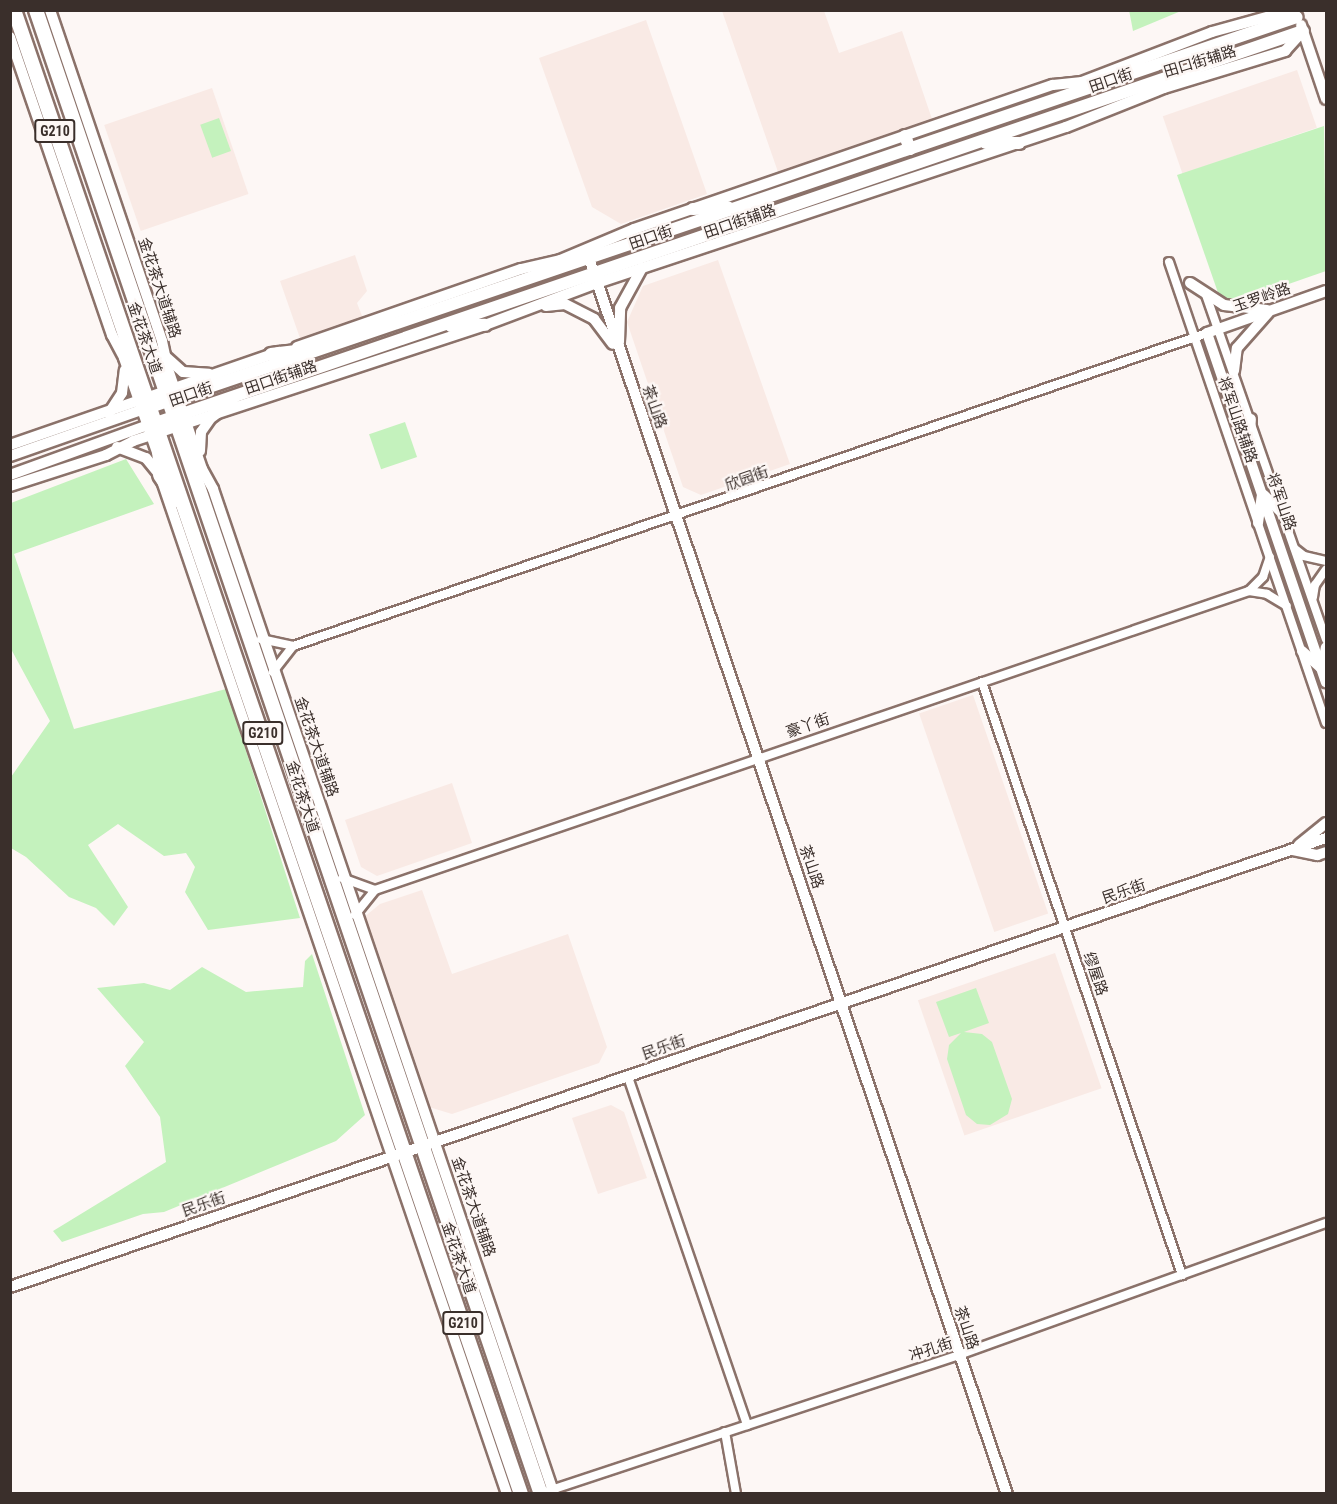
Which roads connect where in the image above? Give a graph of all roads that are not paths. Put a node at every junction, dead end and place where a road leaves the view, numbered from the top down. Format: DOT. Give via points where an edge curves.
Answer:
graph roads {
  1 [pos="14,10"];
  2 [pos="36,10"];
  3 [pos="50,10"];
  4 [pos="1296,14"];
  5 [pos="1303,31"];
  6 [pos="10,37"];
  7 [pos="1326,99"];
  8 [pos="76,109"];
  9 [pos="45,119"];
  10 [pos="905,136"];
  11 [pos="1019,142"];
  12 [pos="976,143"];
  13 [pos="910,149"];
  14 [pos="741,207"];
  15 [pos="693,209"];
  16 [pos="670,247"];
  17 [pos="588,255"];
  18 [pos="1169,262"];
  19 [pos="642,268"];
  20 [pos="596,278"];
  21 [pos="1190,283"];
  22 [pos="1326,291"];
  23 [pos="1206,295"];
  24 [pos="538,307"];
  25 [pos="1271,310"];
  26 [pos="485,325"];
  27 [pos="438,327"];
  28 [pos="145,331"];
  29 [pos="1212,331"];
  30 [pos="1195,337"];
  31 [pos="337,345"];
  32 [pos="618,352"];
  33 [pos="271,354"];
  34 [pos="165,356"];
  35 [pos="124,358"];
  36 [pos="1234,370"];
  37 [pos="215,373"];
  38 [pos="246,392"];
  39 [pos="172,396"];
  40 [pos="145,405"];
  41 [pos="110,411"];
  42 [pos="212,416"];
  43 [pos="1251,419"];
  44 [pos="180,420"];
  45 [pos="153,429"];
  46 [pos="86,430"];
  47 [pos="10,445"];
  48 [pos="92,447"];
  49 [pos="121,447"];
  50 [pos="1248,452"];
  51 [pos="10,456"];
  52 [pos="202,469"];
  53 [pos="10,475"];
  54 [pos="28,475"];
  55 [pos="160,475"];
  56 [pos="10,486"];
  57 [pos="1262,493"];
  58 [pos="1283,514"];
  59 [pos="208,515"];
  60 [pos="188,516"];
  61 [pos="677,518"];
  62 [pos="1258,523"];
  63 [pos="1295,549"];
  64 [pos="1270,557"];
  65 [pos="1326,561"];
  66 [pos="1326,569"];
  67 [pos="1249,591"];
  68 [pos="1312,599"];
  69 [pos="1287,606"];
  70 [pos="258,640"];
  71 [pos="1326,640"];
  72 [pos="293,646"];
  73 [pos="1326,647"];
  74 [pos="1302,651"];
  75 [pos="1322,669"];
  76 [pos="269,674"];
  77 [pos="246,681"];
  78 [pos="982,682"];
  79 [pos="1326,682"];
  80 [pos="232,686"];
  81 [pos="1326,723"];
  82 [pos="759,757"];
  83 [pos="281,785"];
  84 [pos="267,790"];
  85 [pos="1326,823"];
  86 [pos="1326,838"];
  87 [pos="1293,850"];
  88 [pos="1326,852"];
  89 [pos="338,879"];
  90 [pos="375,890"];
  91 [pos="351,916"];
  92 [pos="321,926"];
  93 [pos="1065,928"];
  94 [pos="841,1004"];
  95 [pos="628,1077"];
  96 [pos="429,1144"];
  97 [pos="398,1155"];
  98 [pos="1326,1223"];
  99 [pos="1182,1275"];
  100 [pos="10,1287"];
  101 [pos="959,1355"];
  102 [pos="747,1425"];
  103 [pos="725,1432"];
  104 [pos="547,1492"];
  105 [pos="507,1494"];
  106 [pos="521,1494"];
  107 [pos="736,1494"];
  108 [pos="1007,1494"];
  1 -- 9 [label="highway, 金花茶大道 / G210"];
  2 -- 8 [label="highway, 金花茶大道 / G210"];
  3 -- 8 [label="street, 金花茶大道辅路"];
  4 -- 5 [label="street"];
  4 -- 10 [label="street, 田口街辅路" via="1270,16 1212,32 1091,79 1053,85"];
  4 -- 13 [label="main road, 田口街"];
  5 -- 7 [label="street"];
  5 -- 11 [label="street, 田口街辅路" via="1285,51 1164,88"];
  5 -- 12 [label="main road, 田口街"];
  6 -- 9 [label="street"];
  8 -- 28 [label="highway, 金花茶大道 / G210"];
  8 -- 34 [label="street, 金花茶大道辅路"];
  9 -- 35 [label="street" via="112,335"];
  9 -- 40 [label="highway, 金花茶大道 / G210"];
  10 -- 13 [label="main road"];
  10 -- 15 [label="street, 田口街辅路"];
  11 -- 12 [label="main road"];
  11 -- 19 [label="street, 田口街辅路"];
  12 -- 16 [label="main road, 田口街"];
  13 -- 14 [label="main road, 田口街"];
  14 -- 15 [label="main road"];
  14 -- 17 [label="main road, 田口街"];
  15 -- 17 [label="street, 田口街辅路"];
  16 -- 19 [label="street"];
  16 -- 20 [label="main road, 田口街"];
  17 -- 20 [label="street, 茶山路"];
  17 -- 31 [label="main road, 田口街"];
  17 -- 33 [label="street, 田口街辅路" via="521,269"];
  18 -- 30 [label="street, 将军山路辅路"];
  19 -- 20 [label="street, 田口街辅路"];
  19 -- 32 [label="street" via="620,308"];
  20 -- 24 [label="street, 田口街辅路"];
  20 -- 27 [label="main road, 田口街"];
  20 -- 32 [label="street, 茶山路"];
  21 -- 23 [label="street"];
  22 -- 25 [label="street, 玉罗岭路"];
  23 -- 25 [label="street" via="1224,305"];
  23 -- 29 [label="street, 将军山路辅路"];
  24 -- 26 [label="street, 田口街辅路"];
  24 -- 32 [label="street" via="565,304 594,319"];
  25 -- 29 [label="street, 玉罗岭路"];
  25 -- 36 [label="street" via="1238,348"];
  26 -- 27 [label="main road"];
  26 -- 42 [label="street, 田口街辅路"];
  27 -- 38 [label="main road, 田口街"];
  28 -- 34 [label="highway"];
  28 -- 39 [label="highway, 金花茶大道 / G210"];
  29 -- 30 [label="street, 欣园街"];
  29 -- 36 [label="street, 将军山路辅路"];
  29 -- 50 [label="street, 将军山路"];
  30 -- 61 [label="street, 欣园街"];
  30 -- 62 [label="street, 将军山路辅路"];
  31 -- 33 [label="main road"];
  31 -- 39 [label="main road, 田口街"];
  32 -- 61 [label="street, 茶山路"];
  33 -- 37 [label="street, 田口街辅路"];
  34 -- 37 [label="street" via="183,372"];
  34 -- 39 [label="street, 金花茶大道辅路"];
  35 -- 40 [label="street"];
  35 -- 41 [label="street" via="126,381"];
  36 -- 43 [label="street, 将军山路辅路"];
  37 -- 39 [label="street, 田口街辅路"];
  38 -- 42 [label="main road"];
  38 -- 44 [label="main road, 田口街"];
  39 -- 40 [label="main road, 田口街"];
  39 -- 44 [label="highway, 金花茶大道 / G210"];
  40 -- 41 [label="street"];
  40 -- 45 [label="highway, 金花茶大道 / G210"];
  40 -- 46 [label="street, 田口街"];
  41 -- 46 [label="street"];
  41 -- 47 [label="street"];
  42 -- 44 [label="street, 田口街辅路"];
  42 -- 52 [label="street" via="198,443"];
  43 -- 50 [label="street"];
  43 -- 58 [label="street, 将军山路辅路"];
  44 -- 45 [label="main road, 田口街"];
  44 -- 52 [label="street"];
  44 -- 59 [label="highway, 金花茶大道 / G210"];
  45 -- 48 [label="street, 田口街"];
  45 -- 49 [label="street"];
  45 -- 55 [label="street"];
  45 -- 60 [label="highway, 金花茶大道 / G210"];
  46 -- 51 [label="street, 田口街"];
  48 -- 49 [label="street"];
  48 -- 54 [label="street, 田口街"];
  49 -- 54 [label="street"];
  49 -- 55 [label="street" via="146,458"];
  50 -- 57 [label="street, 将军山路"];
  52 -- 59 [label="highway"];
  52 -- 70 [label="street" via="213,489"];
  53 -- 54 [label="street, 田口街"];
  54 -- 56 [label="street"];
  55 -- 60 [label="highway"];
  55 -- 80 [label="street"];
  57 -- 58 [label="street"];
  57 -- 62 [label="street"];
  57 -- 75 [label="street, 将军山路"];
  58 -- 63 [label="street, 将军山路辅路"];
  59 -- 70 [label="highway, 金花茶大道 / G210"];
  60 -- 77 [label="highway, 金花茶大道 / G210"];
  61 -- 72 [label="street, 欣园街"];
  61 -- 82 [label="street, 茶山路"];
  62 -- 64 [label="street, 将军山路辅路"];
  63 -- 65 [label="street" via="1304,556"];
  63 -- 68 [label="street, 将军山路辅路"];
  64 -- 67 [label="street" via="1263,577"];
  64 -- 69 [label="street, 将军山路辅路"];
  66 -- 68 [label="street" via="1315,585"];
  67 -- 69 [label="street" via="1267,594"];
  67 -- 78 [label="street, 豪丫街"];
  68 -- 71 [label="street, 将军山路辅路"];
  69 -- 74 [label="street, 将军山路辅路"];
  70 -- 72 [label="street"];
  70 -- 76 [label="highway, 金花茶大道 / G210"];
  72 -- 76 [label="street"];
  73 -- 75 [label="street"];
  74 -- 75 [label="street"];
  74 -- 81 [label="street, 将军山路辅路"];
  75 -- 79 [label="street, 将军山路"];
  76 -- 89 [label="highway, 金花茶大道 / G210"];
  77 -- 80 [label="highway"];
  77 -- 83 [label="highway, 金花茶大道 / G210"];
  78 -- 82 [label="street, 豪丫街"];
  78 -- 93 [label="street, 缪屋路"];
  80 -- 84 [label="street"];
  82 -- 90 [label="street, 豪丫街"];
  82 -- 94 [label="street, 茶山路"];
  83 -- 84 [label="highway"];
  83 -- 92 [label="highway, 金花茶大道 / G210"];
  84 -- 92 [label="street"];
  85 -- 87 [label="street"];
  86 -- 87 [label="street, 民乐街"];
  87 -- 88 [label="street" via="1317,855"];
  87 -- 93 [label="street, 民乐街"];
  89 -- 90 [label="street"];
  89 -- 91 [label="highway, 金花茶大道 / G210"];
  90 -- 91 [label="street"];
  91 -- 96 [label="highway, 金花茶大道 / G210"];
  92 -- 97 [label="highway, 金花茶大道 / G210"];
  93 -- 94 [label="street, 民乐街"];
  93 -- 99 [label="street, 缪屋路"];
  94 -- 95 [label="street, 民乐街"];
  94 -- 101 [label="street, 茶山路"];
  95 -- 96 [label="street, 民乐街"];
  95 -- 102 [label="street"];
  96 -- 97 [label="street, 民乐街"];
  96 -- 104 [label="highway, 金花茶大道 / G210"];
  97 -- 100 [label="street, 民乐街"];
  97 -- 105 [label="street"];
  97 -- 106 [label="highway, 金花茶大道 / G210"];
  98 -- 99 [label="street, 冲孔街"];
  99 -- 101 [label="street, 冲孔街"];
  101 -- 102 [label="street, 冲孔街"];
  101 -- 108 [label="street, 茶山路"];
  102 -- 103 [label="street, 冲孔街"];
  103 -- 104 [label="street, 冲孔街"];
  103 -- 107 [label="street"];
}
